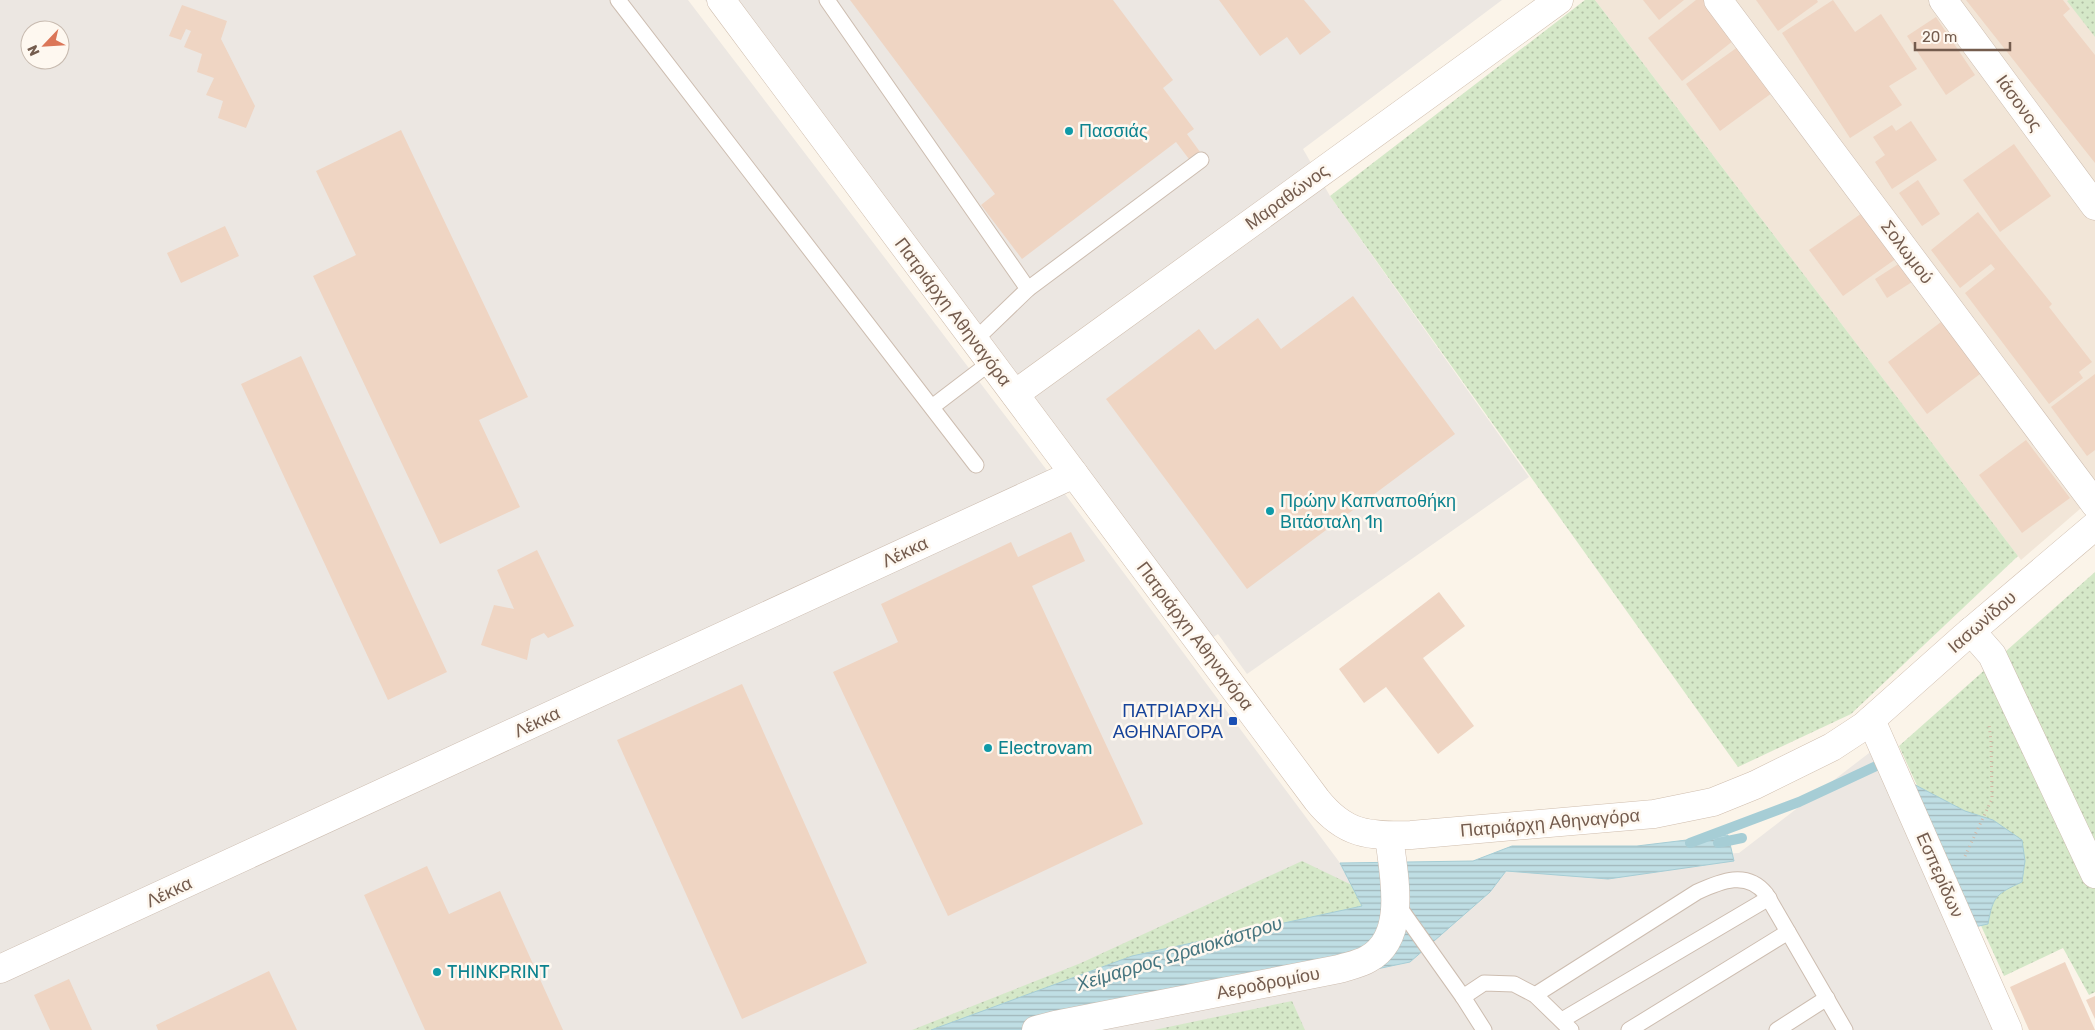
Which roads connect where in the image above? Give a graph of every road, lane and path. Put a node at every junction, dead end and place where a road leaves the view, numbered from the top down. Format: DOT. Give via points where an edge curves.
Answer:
graph roads {
  1 [pos="618,0"];
  2 [pos="721,0"];
  3 [pos="827,0"];
  4 [pos="1559,0"];
  5 [pos="1718,0"];
  6 [pos="1943,0"];
  7 [pos="1201,160"];
  8 [pos="2095,206"];
  9 [pos="1028,289"];
  10 [pos="974,340"];
  11 [pos="990,362"];
  12 [pos="1015,394"];
  13 [pos="932,407"];
  14 [pos="976,465"];
  15 [pos="1074,474"];
  16 [pos="2095,504"];
  17 [pos="2095,526"];
  18 [pos="1971,631"];
  19 [pos="1871,720"];
  20 [pos="1989,723"];
  21 [pos="1389,836"];
  22 [pos="2095,874"];
  23 [pos="1948,893"];
  24 [pos="1769,898"];
  25 [pos="1396,904"];
  26 [pos="1788,932"];
  27 [pos="0,969"];
  28 [pos="1535,995"];
  29 [pos="1463,997"];
  30 [pos="1827,998"];
  31 [pos="1566,1025"];
  32 [pos="1036,1030"];
  33 [pos="1484,1030"];
  34 [pos="1629,1030"];
  35 [pos="1777,1030"];
  36 [pos="1845,1030"];
  37 [pos="2008,1030"];
  1 -- 13 [label="lane"];
  2 -- 10 [label="street, Πατριάρχη Αθηναγόρα"];
  3 -- 9 [label="lane"];
  4 -- 12 [label="street, Μαραθώνος"];
  5 -- 16 [label="street, Σολωμού"];
  6 -- 8 [label="street, Ιάσονος"];
  7 -- 9 [label="lane"];
  9 -- 10 [label="lane"];
  10 -- 11 [label="street, Πατριάρχη Αθηναγόρα"];
  11 -- 12 [label="street, Πατριάρχη Αθηναγόρα"];
  11 -- 13 [label="lane"];
  12 -- 15 [label="street, Πατριάρχη Αθηναγόρα"];
  13 -- 14 [label="lane"];
  15 -- 21 [label="street, Πατριάρχη Αθηναγόρα" via="1327,812 1356,832"];
  15 -- 27 [label="street, Λέκκα"];
  17 -- 18 [label="street, Ιασωνίδου"];
  18 -- 19 [label="street, Ιασωνίδου"];
  18 -- 22 [label="street" via="1992,655"];
  19 -- 21 [label="street, Πατριάρχη Αθηναγόρα" via="1845,739 1783,772 1734,795 1694,806 1636,816"];
  19 -- 23 [label="street, Εσπερίδων"];
  20 -- 23 [label="path" via="1992,799"];
  21 -- 25 [label="street, Αεροδρομίου"];
  23 -- 37 [label="street, Εσπερίδων"];
  24 -- 26 [label="lane"];
  24 -- 28 [label="lane" via="1761,887 1744,879 1726,880 1700,890"];
  24 -- 31 [label="lane"];
  25 -- 29 [label="lane"];
  25 -- 32 [label="street, Αεροδρομίου" via="1385,944 1369,959 1339,969"];
  26 -- 30 [label="lane"];
  26 -- 34 [label="lane"];
  28 -- 29 [label="lane" via="1514,984 1484,983"];
  28 -- 31 [label="lane"];
  29 -- 33 [label="lane"];
  30 -- 35 [label="lane"];
  30 -- 36 [label="lane"];
}
